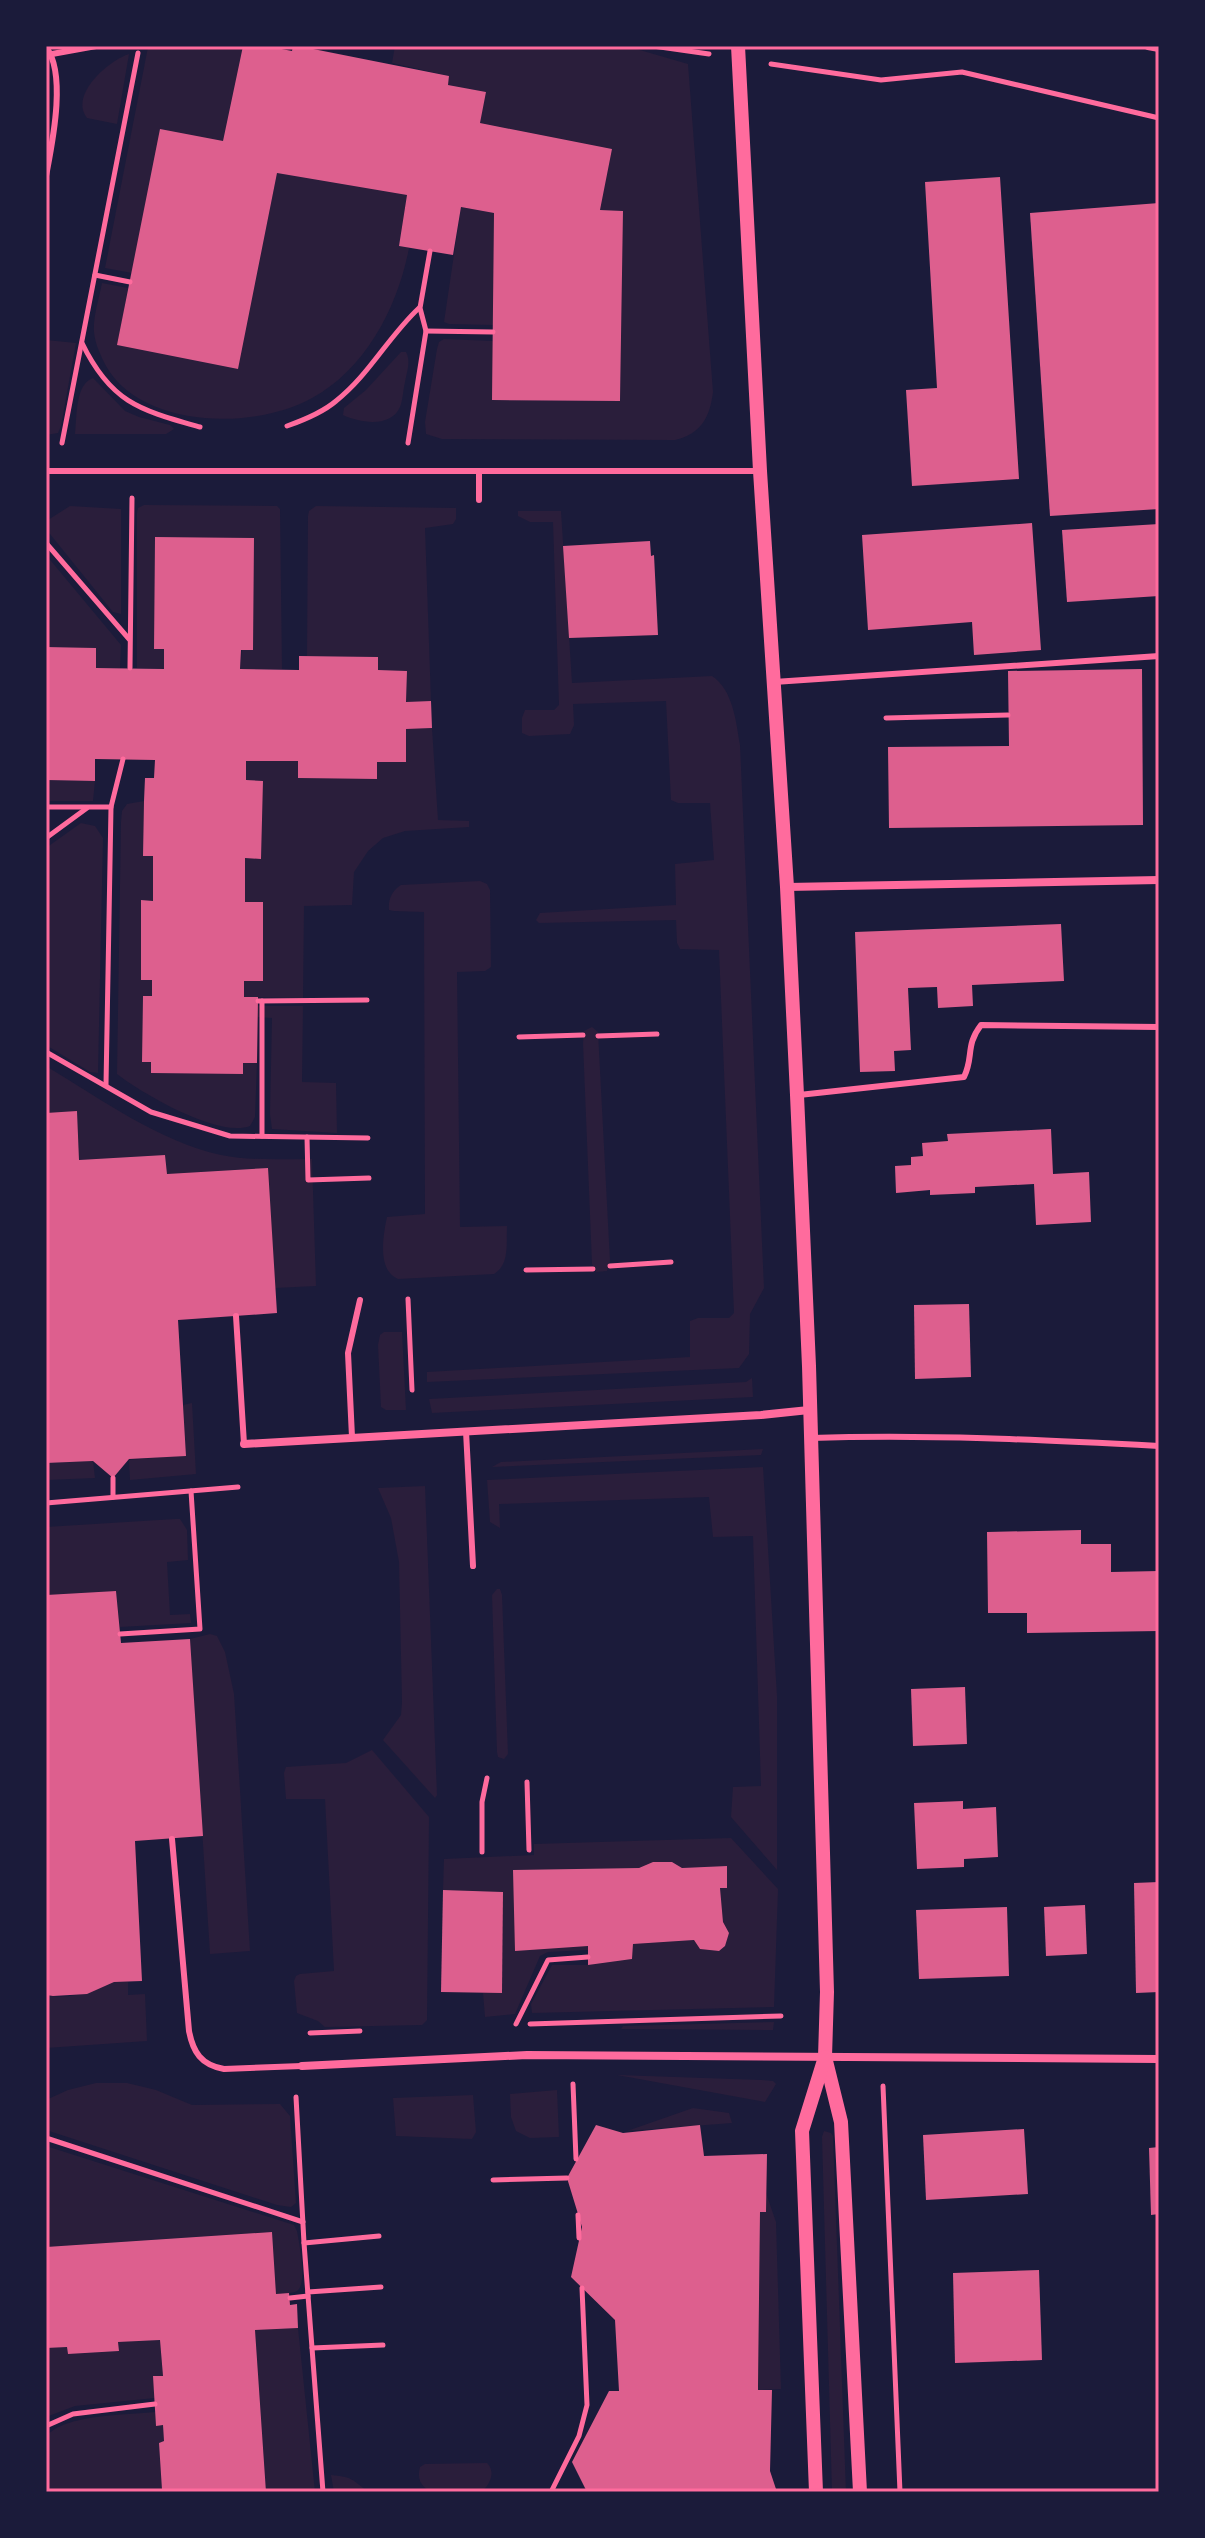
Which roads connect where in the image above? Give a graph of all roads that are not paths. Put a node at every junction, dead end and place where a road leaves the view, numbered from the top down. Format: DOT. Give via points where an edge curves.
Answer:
graph roads {
  1 [pos="96,46"];
  2 [pos="1148,46"];
  3 [pos="46,47"];
  4 [pos="1159,48"];
  5 [pos="739,53"];
  6 [pos="52,54"];
  7 [pos="46,176"];
  8 [pos="46,471"];
  9 [pos="760,471"];
  10 [pos="479,472"];
  11 [pos="479,500"];
  12 [pos="1159,656"];
  13 [pos="774,682"];
  14 [pos="1159,880"];
  15 [pos="787,887"];
  16 [pos="1159,1027"];
  17 [pos="797,1095"];
  18 [pos="360,1300"];
  19 [pos="236,1316"];
  20 [pos="809,1410"];
  21 [pos="466,1431"];
  22 [pos="352,1437"];
  23 [pos="811,1438"];
  24 [pos="244,1444"];
  25 [pos="1159,1446"];
  26 [pos="473,1566"];
  27 [pos="172,1839"];
  28 [pos="825,2057"];
  29 [pos="1159,2059"];
  30 [pos="302,2066"];
  31 [pos="816,2492"];
  32 [pos="860,2492"];
  1 -- 6 [label="lane"];
  2 -- 4 [label="street"];
  3 -- 6 [label="lane"];
  5 -- 9 [label="street"];
  6 -- 7 [label="lane" via="57,90"];
  8 -- 10 [label="lane"];
  9 -- 10 [label="lane"];
  9 -- 13 [label="street"];
  10 -- 11 [label="lane"];
  12 -- 13 [label="lane"];
  13 -- 15 [label="street"];
  14 -- 15 [label="street"];
  15 -- 17 [label="street"];
  16 -- 17 [label="lane" via="981,1025 969,1046 964,1077"];
  17 -- 20 [label="street"];
  18 -- 22 [label="lane" via="348,1353"];
  19 -- 24 [label="lane"];
  20 -- 21 [label="street"];
  20 -- 23 [label="street"];
  21 -- 22 [label="street"];
  21 -- 26 [label="lane"];
  22 -- 24 [label="street"];
  23 -- 25 [label="lane"];
  23 -- 28 [label="street"];
  27 -- 30 [label="lane" via="189,2031 196,2054 224,2069"];
  28 -- 29 [label="street"];
  28 -- 30 [label="street" via="527,2055"];
  28 -- 31 [label="street" via="802,2131"];
  28 -- 32 [label="street" via="841,2122"];
}
